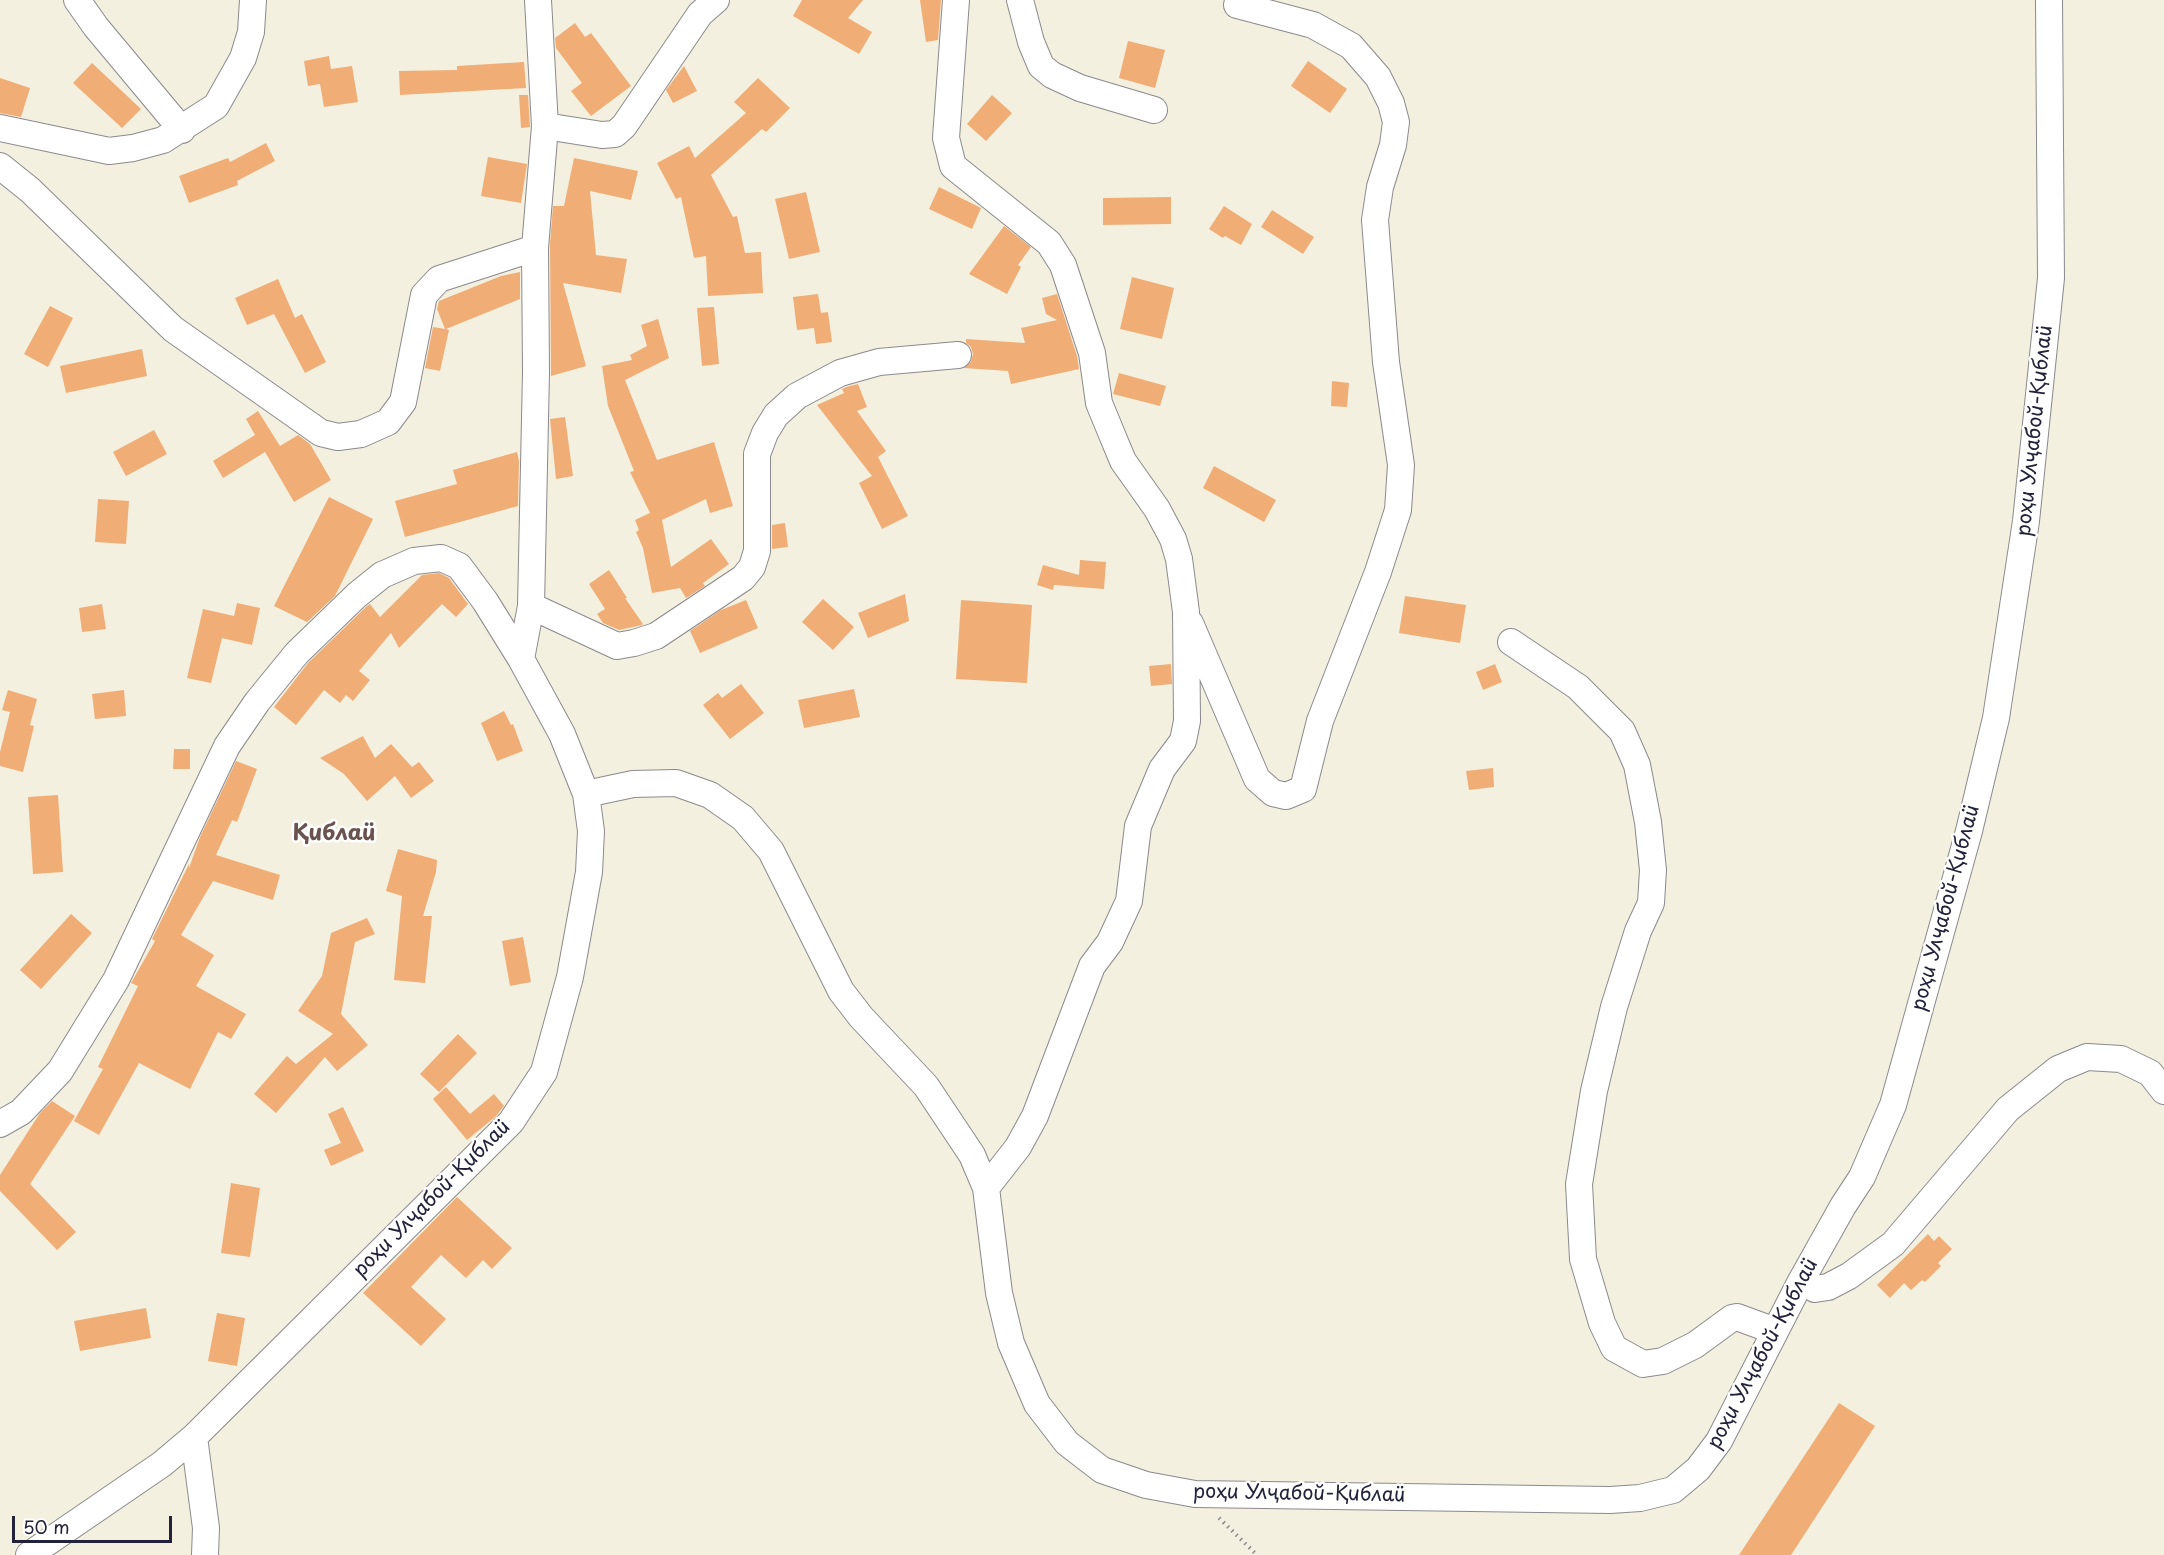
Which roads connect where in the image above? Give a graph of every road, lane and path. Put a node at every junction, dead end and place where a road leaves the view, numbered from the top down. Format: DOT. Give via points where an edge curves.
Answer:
graph roads {
  1 [pos="77,0"];
  2 [pos="253,0"];
  3 [pos="538,0"];
  4 [pos="716,0"];
  5 [pos="957,0"];
  6 [pos="1020,0"];
  7 [pos="2049,0"];
  8 [pos="1237,5"];
  9 [pos="1154,110"];
  10 [pos="545,126"];
  11 [pos="0,128"];
  12 [pos="182,130"];
  13 [pos="0,166"];
  14 [pos="535,248"];
  15 [pos="958,355"];
  16 [pos="531,606"];
  17 [pos="1186,612"];
  18 [pos="1511,642"];
  19 [pos="521,659"];
  20 [pos="586,794"];
  21 [pos="2164,1091"];
  22 [pos="0,1124"];
  23 [pos="986,1188"];
  24 [pos="1801,1281"];
  25 [pos="1775,1331"];
  26 [pos="194,1437"];
  27 [pos="1195,1494"];
  28 [pos="29,1555"];
  29 [pos="205,1555"];
  30 [pos="1257,1555"];
  1 -- 12 [label="street"];
  2 -- 12 [label="street" via="252,32 243,58 216,106"];
  3 -- 10 [label="street"];
  4 -- 10 [label="street" via="700,14 615,134"];
  5 -- 17 [label="street" via="946,138 953,166 1049,243 1063,265 1092,353 1099,403 1123,461 1173,538"];
  6 -- 9 [label="street" via="1041,66 1080,88"];
  7 -- 24 [label="street, роҳи Улҷабой-Қиблаӣ" via="2051,278 2026,520 1996,718 1893,1105 1862,1177"];
  8 -- 17 [label="street" via="1313,25 1351,45 1378,77 1396,122 1375,220 1386,362 1401,465 1398,510 1320,721 1303,789 1286,796 1273,793 1257,779"];
  10 -- 14 [label="street"];
  11 -- 12 [label="street" via="109,151 163,140"];
  13 -- 14 [label="street" via="30,190 173,329 321,433 338,437 361,434 388,422 403,402 424,296 439,279"];
  14 -- 16 [label="street"];
  15 -- 16 [label="street" via="879,362 840,373 797,396 776,415 757,454 757,551 752,567 743,578 656,636 617,646"];
  16 -- 19 [label="street"];
  17 -- 23 [label="street" via="1187,721 1183,741 1162,769 1138,826 1129,902 1110,942 1092,966 1035,1116 1018,1147"];
  18 -- 25 [label="street" via="1578,687 1622,732 1637,765 1647,822 1653,870 1652,903 1638,932 1614,1007 1594,1091 1579,1184 1583,1259 1602,1323 1614,1348 1643,1364 1663,1361 1687,1349 1732,1318"];
  19 -- 20 [label="street" via="562,734"];
  19 -- 22 [label="street" via="459,566 441,558 414,561 382,576 357,595 297,653 227,746 116,981 60,1071 21,1112"];
  20 -- 23 [label="street, роҳи Улҷабой-Қиблаӣ" via="633,784 676,783 710,795 743,818 771,851 840,991 926,1086 972,1155"];
  20 -- 26 [label="street, роҳи Улҷабой-Қиблаӣ" via="591,831 589,872 570,977 544,1072 511,1122"];
  21 -- 24 [label="street" via="2150,1073 2121,1059 2087,1057 2058,1069 2008,1109 1893,1244 1828,1287 1815,1289"];
  23 -- 27 [label="street, роҳи Улҷабой-Қиблаӣ" via="999,1293 1011,1343 1037,1404 1067,1443 1102,1470 1146,1485"];
  24 -- 25 [label="street, роҳи Улҷабой-Қиблаӣ"];
  25 -- 27 [label="street, роҳи Улҷабой-Қиблаӣ" via="1719,1441 1698,1470 1673,1490 1610,1500"];
  26 -- 28 [label="street, роҳи Улҷабой-Қиблаӣ" via="162,1464"];
  26 -- 29 [label="street" via="206,1528"];
  27 -- 30 [label="path"];
}
